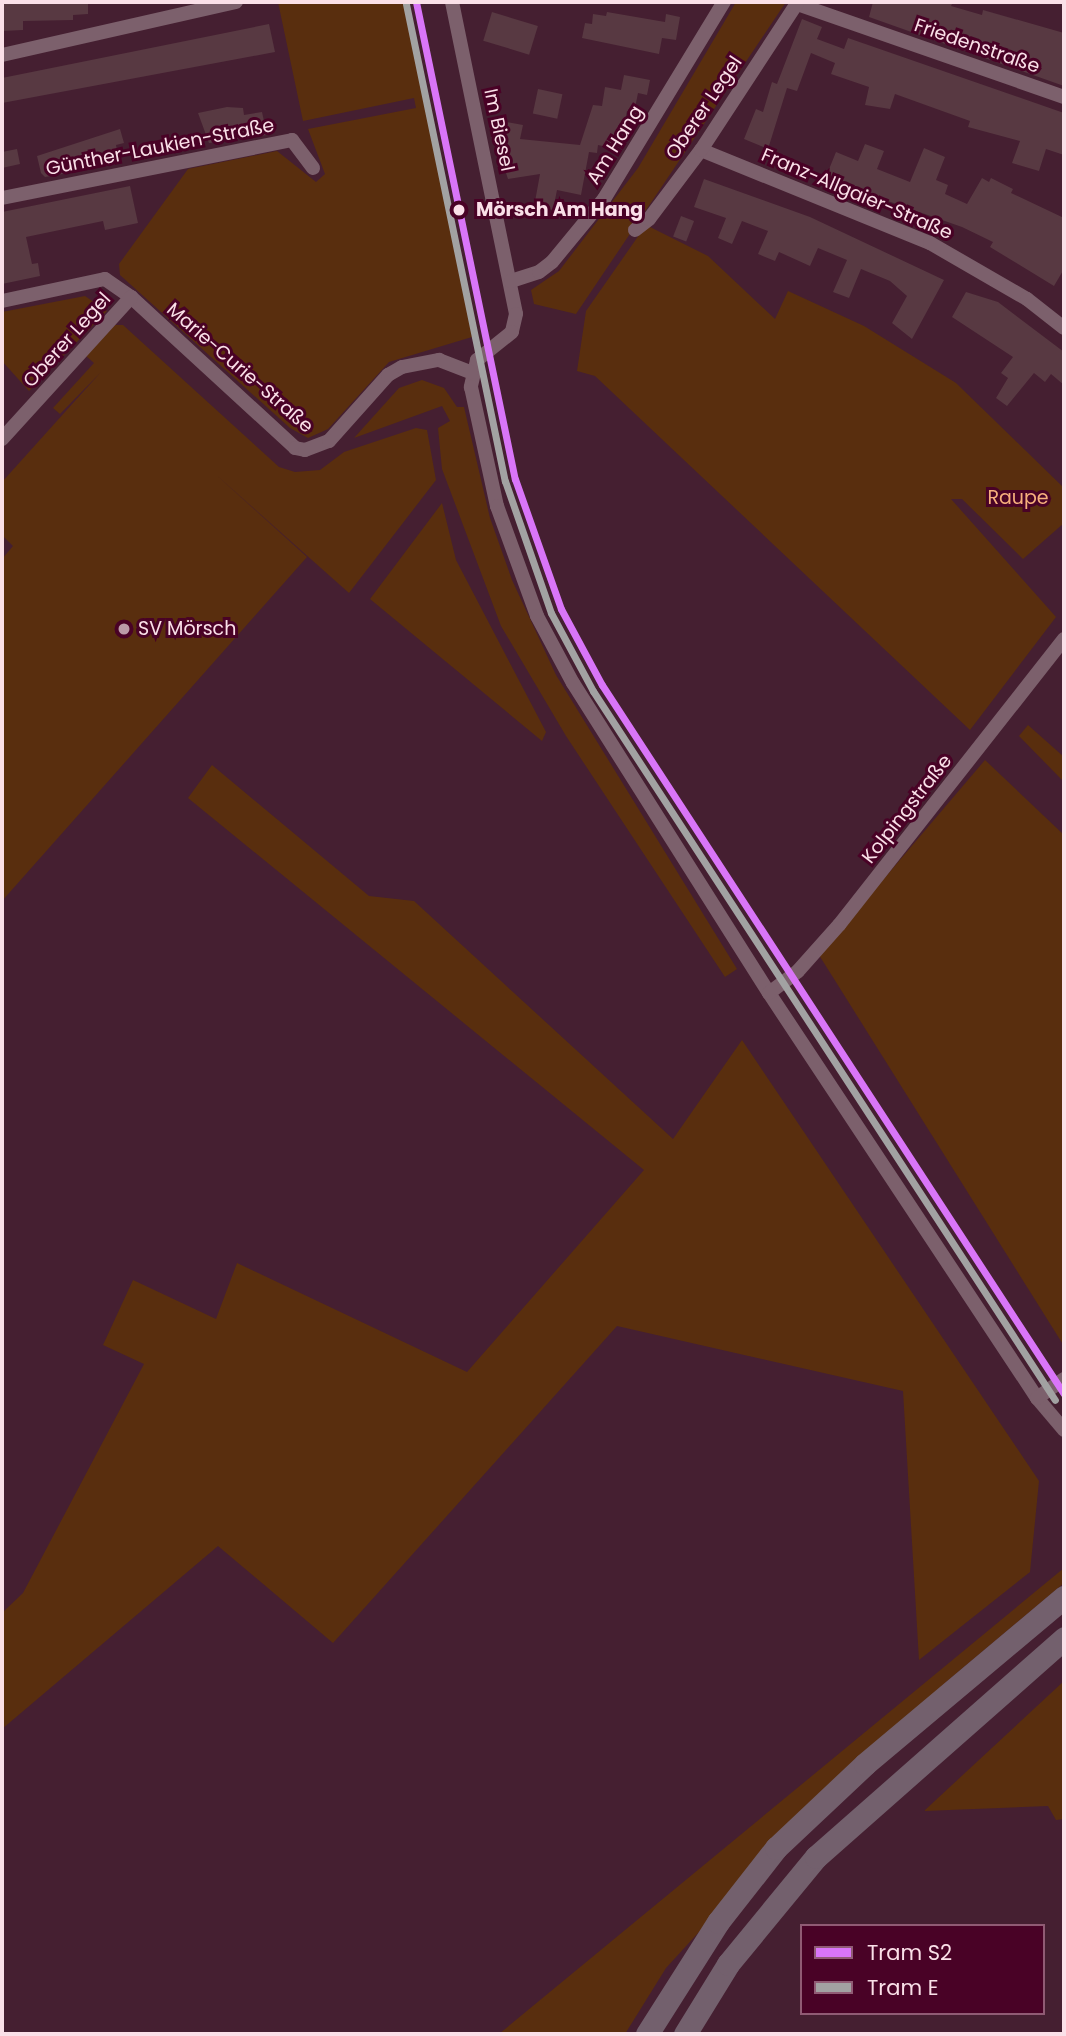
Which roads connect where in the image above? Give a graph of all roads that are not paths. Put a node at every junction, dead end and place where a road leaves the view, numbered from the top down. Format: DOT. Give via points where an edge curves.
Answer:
graph roads {
  1 [pos="236,2"];
  2 [pos="452,2"];
  3 [pos="724,2"];
  4 [pos="798,3"];
  5 [pos="2,55"];
  6 [pos="1064,97"];
  7 [pos="701,150"];
  8 [pos="313,168"];
  9 [pos="2,198"];
  10 [pos="635,230"];
  11 [pos="511,281"];
  12 [pos="131,297"];
  13 [pos="2,301"];
  14 [pos="1064,328"];
  15 [pos="471,372"];
  16 [pos="2,439"];
  17 [pos="1064,639"];
  18 [pos="769,992"];
  19 [pos="1064,1379"];
  20 [pos="1037,1398"];
  21 [pos="1064,1430"];
  22 [pos="1064,1597"];
  23 [pos="1064,1638"];
  24 [pos="647,2034"];
  25 [pos="685,2034"];
  1 -- 5 [label="street"];
  2 -- 11 [label="street, Im Biesel"];
  3 -- 11 [label="street, Am Hang" via="604,199 552,261 539,272"];
  4 -- 6 [label="street, Friedenstraße"];
  4 -- 7 [label="street, Oberer Legel"];
  7 -- 10 [label="street, Oberer Legel" via="649,219"];
  7 -- 14 [label="street, Franz-Allgaier-Straße" via="930,243 1027,299"];
  8 -- 9 [label="street, Günther-Laukien-Straße" via="292,140"];
  11 -- 15 [label="street, Im Biesel" via="516,314 512,332 477,360"];
  12 -- 13 [label="street, Marie-Curie-Straße" via="105,279"];
  12 -- 15 [label="street, Marie-Curie-Straße" via="295,448 305,450 329,441 388,375 402,367 439,360"];
  12 -- 16 [label="street, Oberer Legel"];
  15 -- 18 [label="street" via="475,412 497,506 537,616 588,707"];
  17 -- 18 [label="street, Kolpingstraße" via="852,909 798,971"];
  18 -- 20 [label="street"];
  19 -- 20 [label="street"];
  20 -- 21 [label="street"];
  22 -- 24 [label="main road" via="865,1764 776,1848 718,1922"];
  23 -- 25 [label="main road" via="816,1857 728,1964"];
}
